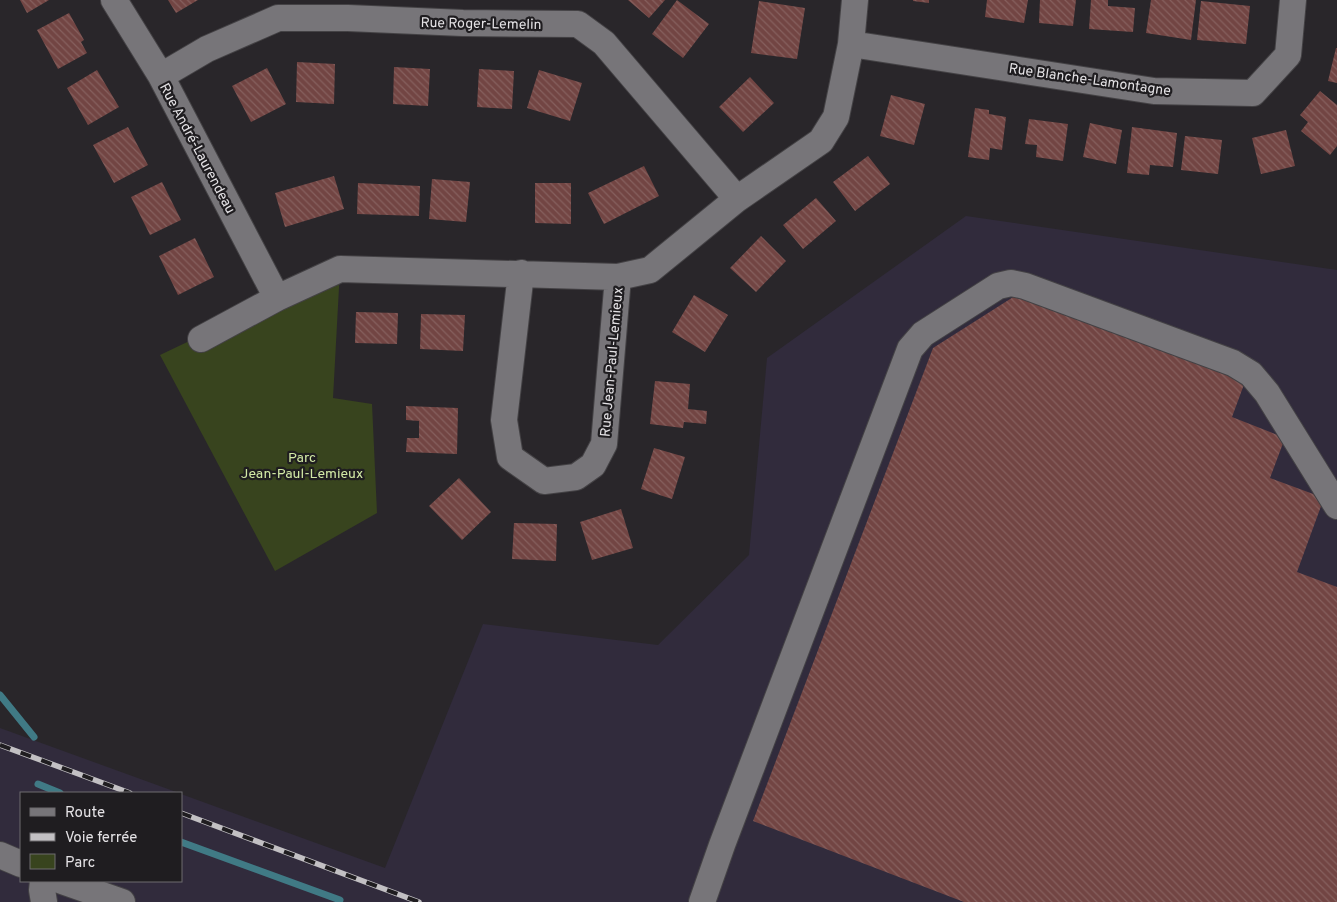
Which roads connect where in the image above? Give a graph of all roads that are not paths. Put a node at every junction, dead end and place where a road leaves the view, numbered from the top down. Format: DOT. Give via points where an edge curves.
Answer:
graph roads {
  1 [pos="114,0"];
  2 [pos="855,0"];
  3 [pos="1293,0"];
  4 [pos="851,44"];
  5 [pos="161,76"];
  6 [pos="737,199"];
  7 [pos="521,273"];
  8 [pos="618,277"];
  9 [pos="277,298"];
  10 [pos="201,339"];
  11 [pos="1337,506"];
  12 [pos="0,855"];
  13 [pos="20,864"];
  14 [pos="43,882"];
  15 [pos="65,882"];
  16 [pos="44,902"];
  17 [pos="122,902"];
  18 [pos="702,902"];
  1 -- 5 [label="street, Rue André-Laurendeau"];
  2 -- 4 [label="street, Rue Jean-Paul-Lemieux"];
  3 -- 4 [label="street, Rue Blanche-Lamontagne" via="1288,55 1253,93 1154,91"];
  4 -- 6 [label="street, Rue Jean-Paul-Lemieux" via="836,117 821,141"];
  5 -- 6 [label="street, Rue Roger-Lemelin" via="207,49 278,18 578,24 604,43"];
  5 -- 9 [label="street, Rue André-Laurendeau"];
  6 -- 8 [label="street, Rue Jean-Paul-Lemieux" via="650,270"];
  7 -- 8 [label="street, Rue Jean-Paul-Lemieux"];
  7 -- 8 [label="street, Rue Jean-Paul-Lemieux" via="504,420 510,457 544,481 576,477 594,465 604,444"];
  7 -- 9 [label="street, Rue Jean-Paul-Lemieux" via="340,269"];
  9 -- 10 [label="street, Rue Jean-Paul-Lemieux"];
  11 -- 18 [label="street" via="1267,393 1251,374 1233,363 1025,286 1011,283 998,286 923,334 910,349"];
  12 -- 13 [label="street"];
  14 -- 16 [label="street"];
  15 -- 17 [label="street"];
}
